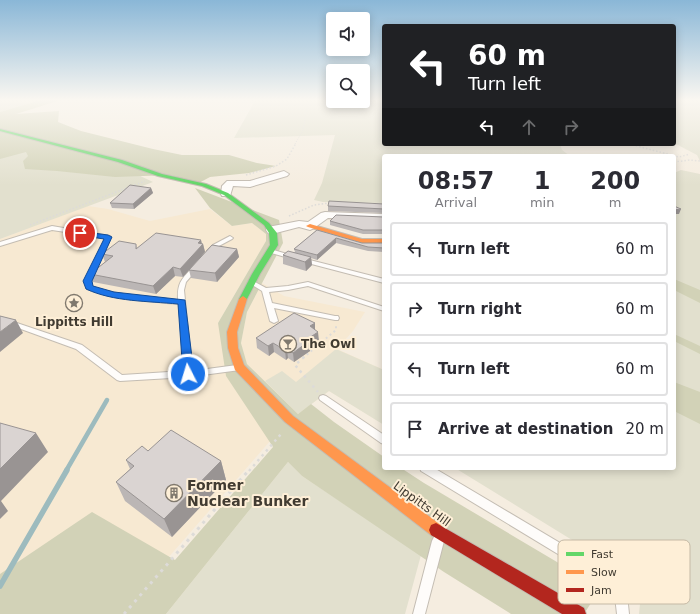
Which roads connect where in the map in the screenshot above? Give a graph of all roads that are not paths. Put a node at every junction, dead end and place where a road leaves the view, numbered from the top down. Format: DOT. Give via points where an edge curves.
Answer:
graph roads {
  1 [pos="0,130"];
  2 [pos="284,174"];
  3 [pos="226,194"];
  4 [pos="382,217"];
  5 [pos="310,226"];
  6 [pos="272,230"];
  7 [pos="230,238"];
  8 [pos="382,241"];
  9 [pos="0,244"];
  10 [pos="269,251"];
  11 [pos="382,280"];
  12 [pos="251,282"];
  13 [pos="265,290"];
  14 [pos="182,302"];
  15 [pos="270,305"];
  16 [pos="382,308"];
  17 [pos="335,318"];
  18 [pos="274,321"];
  19 [pos="0,322"];
  20 [pos="239,367"];
  21 [pos="188,374"];
  22 [pos="323,398"];
  23 [pos="382,439"];
  24 [pos="429,470"];
  25 [pos="440,533"];
  26 [pos="558,548"];
  27 [pos="558,602"];
  28 [pos="561,604"];
  29 [pos="622,604"];
  30 [pos="419,614"];
  31 [pos="578,614"];
  32 [pos="623,614"];
  1 -- 3 [label="street" via="120,161 160,175 204,185"];
  2 -- 3 [label="street" via="250,184 231,183 227,186"];
  3 -- 6 [label="street"];
  4 -- 5 [label="street" via="325,215"];
  5 -- 6 [label="street" via="299,224"];
  5 -- 8 [label="street" via="362,241"];
  6 -- 10 [label="street, Lippitts Hill" via="275,239"];
  7 -- 14 [label="lane" via="215,246 183,282"];
  9 -- 14 [label="lane" via="52,228 108,237 88,281 89,288 114,295"];
  10 -- 11 [label="lane"];
  10 -- 12 [label="street, Lippitts Hill"];
  12 -- 13 [label="lane"];
  12 -- 20 [label="street, Lippitts Hill" via="232,329 235,358"];
  13 -- 15 [label="lane"];
  13 -- 16 [label="lane" via="308,284"];
  14 -- 21 [label="lane"];
  15 -- 17 [label="lane"];
  15 -- 18 [label="lane"];
  19 -- 21 [label="lane" via="11,323 79,347 120,378"];
  20 -- 21 [label="lane"];
  20 -- 25 [label="street, Lippitts Hill" via="289,420"];
  22 -- 23 [label="lane"];
  24 -- 26 [label="lane"];
  25 -- 27 [label="street, Lippitts Hill"];
  25 -- 30 [label="lane"];
  28 -- 31 [label="street, Lippitts Hill"];
  29 -- 32 [label="lane"];
}
